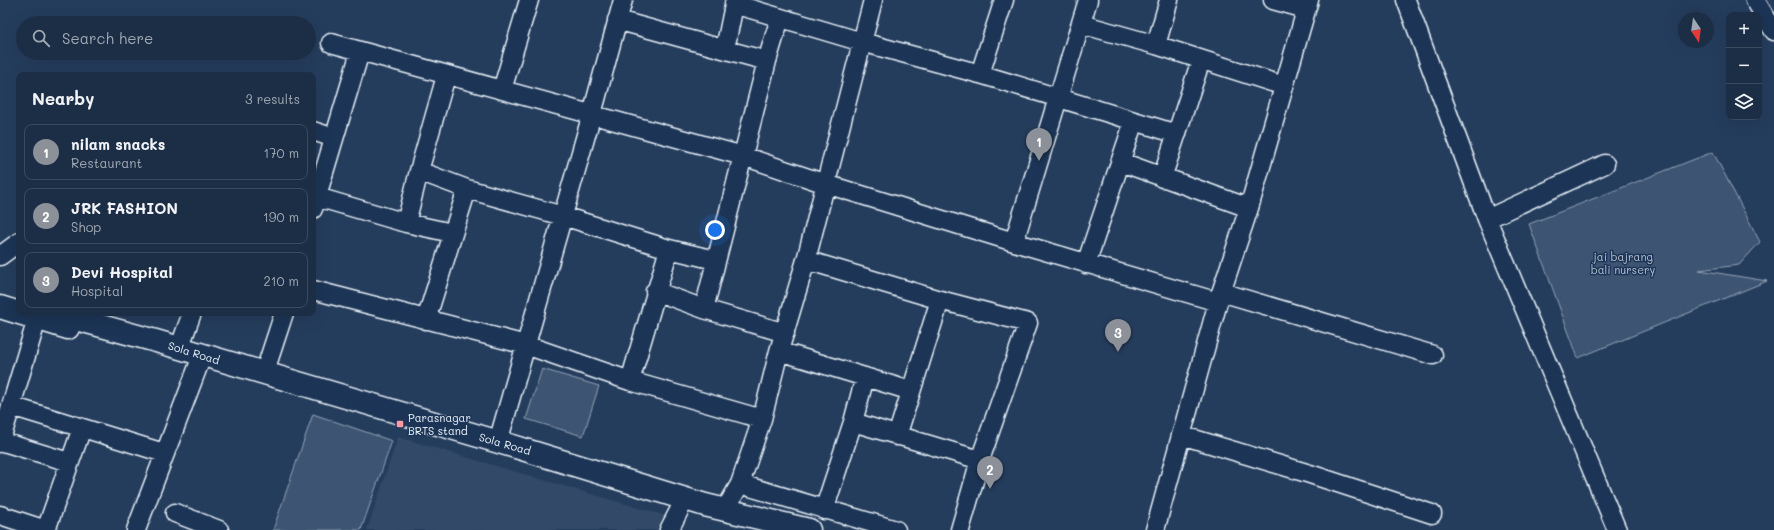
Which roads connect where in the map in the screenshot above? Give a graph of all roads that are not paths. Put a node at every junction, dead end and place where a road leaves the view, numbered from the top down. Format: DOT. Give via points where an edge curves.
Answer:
graph roads {
  1 [pos="528,0"];
  2 [pos="623,0"];
  3 [pos="873,0"];
  4 [pos="1004,0"];
  5 [pos="1088,0"];
  6 [pos="1170,0"];
  7 [pos="1273,0"];
  8 [pos="1406,0"];
  9 [pos="1755,0"];
  10 [pos="734,2"];
  11 [pos="1307,4"];
  12 [pos="780,18"];
  13 [pos="617,20"];
  14 [pos="1081,24"];
  15 [pos="1774,31"];
  16 [pos="862,42"];
  17 [pos="331,43"];
  18 [pos="1156,45"];
  19 [pos="724,49"];
  20 [pos="360,52"];
  21 [pos="1201,60"];
  22 [pos="767,61"];
  23 [pos="980,74"];
  24 [pos="446,76"];
  25 [pos="1284,86"];
  26 [pos="502,90"];
  27 [pos="1057,98"];
  28 [pos="592,114"];
  29 [pos="1134,121"];
  30 [pos="316,132"];
  31 [pos="1177,134"];
  32 [pos="334,138"];
  33 [pos="743,156"];
  34 [pos="1121,162"];
  35 [pos="1605,164"];
  36 [pos="419,172"];
  37 [pos="1162,178"];
  38 [pos="826,184"];
  39 [pos="467,189"];
  40 [pos="316,200"];
  41 [pos="316,203"];
  42 [pos="1249,208"];
  43 [pos="563,216"];
  44 [pos="1487,219"];
  45 [pos="406,223"];
  46 [pos="452,233"];
  47 [pos="1014,242"];
  48 [pos="16,244"];
  49 [pos="669,249"];
  50 [pos="0,256"];
  51 [pos="715,260"];
  52 [pos="806,260"];
  53 [pos="1086,264"];
  54 [pos="316,291"];
  55 [pos="655,291"];
  56 [pos="0,296"];
  57 [pos="1219,297"];
  58 [pos="940,300"];
  59 [pos="16,301"];
  60 [pos="0,308"];
  61 [pos="704,309"];
  62 [pos="16,311"];
  63 [pos="46,316"];
  64 [pos="191,316"];
  65 [pos="283,316"];
  66 [pos="426,320"];
  67 [pos="785,333"];
  68 [pos="526,345"];
  69 [pos="153,347"];
  70 [pos="179,349"];
  71 [pos="779,351"];
  72 [pos="1433,355"];
  73 [pos="200,362"];
  74 [pos="264,374"];
  75 [pos="865,377"];
  76 [pos="630,381"];
  77 [pos="911,390"];
  78 [pos="11,406"];
  79 [pos="762,419"];
  80 [pos="853,422"];
  81 [pos="82,428"];
  82 [pos="1181,435"];
  83 [pos="897,436"];
  84 [pos="0,442"];
  85 [pos="498,442"];
  86 [pos="164,453"];
  87 [pos="980,460"];
  88 [pos="69,462"];
  89 [pos="740,484"];
  90 [pos="682,505"];
  91 [pos="725,510"];
  92 [pos="824,510"];
  93 [pos="175,513"];
  94 [pos="1432,514"];
  95 [pos="0,515"];
  96 [pos="46,530"];
  97 [pos="136,530"];
  98 [pos="219,530"];
  99 [pos="669,530"];
  100 [pos="753,530"];
  101 [pos="810,530"];
  102 [pos="896,530"];
  103 [pos="960,530"];
  104 [pos="1155,530"];
  105 [pos="1617,530"];
  1 -- 26 [label="street"];
  2 -- 13 [label="street"];
  3 -- 16 [label="street"];
  4 -- 23 [label="street"];
  5 -- 14 [label="street"];
  6 -- 18 [label="street"];
  7 -- 11 [label="street"];
  8 -- 44 [label="street"];
  9 -- 15 [label="street"];
  10 -- 12 [label="street"];
  10 -- 19 [label="street"];
  11 -- 25 [label="street"];
  12 -- 16 [label="street"];
  12 -- 22 [label="street"];
  13 -- 19 [label="street"];
  13 -- 28 [label="street"];
  14 -- 18 [label="street"];
  14 -- 27 [label="street"];
  16 -- 23 [label="street"];
  16 -- 38 [label="street"];
  17 -- 20 [label="street"];
  18 -- 21 [label="street"];
  19 -- 22 [label="street"];
  20 -- 24 [label="street"];
  20 -- 32 [label="street"];
  21 -- 25 [label="street"];
  21 -- 31 [label="street"];
  22 -- 33 [label="street"];
  23 -- 27 [label="street"];
  24 -- 26 [label="street"];
  24 -- 36 [label="street"];
  25 -- 42 [label="street"];
  26 -- 28 [label="street"];
  27 -- 29 [label="street"];
  27 -- 47 [label="street"];
  28 -- 33 [label="street"];
  28 -- 43 [label="street"];
  29 -- 31 [label="street"];
  29 -- 34 [label="street"];
  30 -- 32 [label="street"];
  31 -- 37 [label="street"];
  32 -- 40 [label="street"];
  33 -- 38 [label="street"];
  33 -- 51 [label="street"];
  34 -- 37 [label="street"];
  34 -- 53 [label="street"];
  35 -- 44 [label="street"];
  36 -- 39 [label="street"];
  36 -- 45 [label="street"];
  37 -- 42 [label="street"];
  38 -- 47 [label="street"];
  38 -- 52 [label="street"];
  39 -- 43 [label="street"];
  39 -- 46 [label="street"];
  41 -- 45 [label="street"];
  42 -- 57 [label="street"];
  43 -- 49 [label="street"];
  43 -- 68 [label="street"];
  44 -- 105 [label="street"];
  45 -- 46 [label="street"];
  46 -- 66 [label="street"];
  47 -- 53 [label="street"];
  48 -- 50 [label="street"];
  49 -- 51 [label="street"];
  49 -- 55 [label="street"];
  51 -- 61 [label="street"];
  52 -- 58 [label="street"];
  52 -- 67 [label="street"];
  53 -- 57 [label="street"];
  54 -- 66 [label="street"];
  55 -- 61 [label="street"];
  55 -- 76 [label="street"];
  56 -- 59 [label="main road"];
  57 -- 72 [label="street"];
  57 -- 82 [label="street"];
  58 -- 77 [label="street"];
  58 -- 87 [label="street" via="1028,323"];
  60 -- 62 [label="main road"];
  61 -- 67 [label="street"];
  63 -- 69 [label="main road"];
  63 -- 78 [label="street"];
  64 -- 70 [label="street"];
  65 -- 74 [label="street"];
  66 -- 68 [label="street"];
  67 -- 71 [label="street"];
  68 -- 76 [label="street"];
  68 -- 85 [label="street"];
  69 -- 70 [label="main road, Sola Road"];
  69 -- 73 [label="main road, Sola Road"];
  70 -- 73 [label="main road, Sola Road"];
  71 -- 75 [label="street"];
  71 -- 79 [label="street"];
  73 -- 74 [label="main road, Sola Road"];
  73 -- 86 [label="street"];
  73 -- 90 [label="main road, Sola Road" via="515,461"];
  74 -- 85 [label="main road, Sola Road"];
  75 -- 77 [label="street"];
  75 -- 80 [label="street"];
  76 -- 79 [label="street"];
  77 -- 83 [label="street"];
  78 -- 81 [label="street"];
  78 -- 84 [label="street"];
  79 -- 89 [label="street"];
  80 -- 83 [label="street"];
  80 -- 92 [label="street"];
  81 -- 86 [label="street"];
  81 -- 88 [label="street"];
  82 -- 94 [label="street"];
  82 -- 104 [label="street"];
  83 -- 87 [label="street"];
  84 -- 88 [label="street"];
  85 -- 90 [label="main road, Sola Road"];
  86 -- 97 [label="street"];
  87 -- 103 [label="street"];
  88 -- 96 [label="street"];
  89 -- 91 [label="street"];
  89 -- 92 [label="street"];
  90 -- 91 [label="main road, Sola Road"];
  90 -- 99 [label="street"];
  90 -- 100 [label="main road, Sola Road"];
  91 -- 101 [label="main road, Sola Road"];
  92 -- 102 [label="street"];
  93 -- 98 [label="street"];
  95 -- 96 [label="street"];
}
